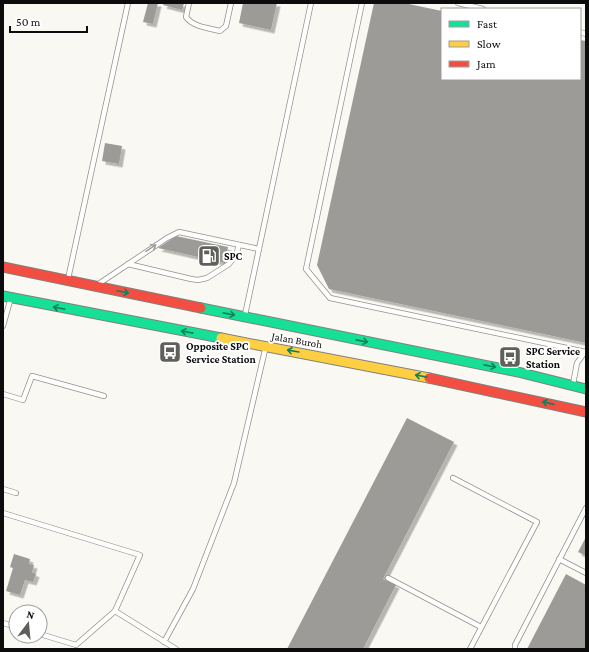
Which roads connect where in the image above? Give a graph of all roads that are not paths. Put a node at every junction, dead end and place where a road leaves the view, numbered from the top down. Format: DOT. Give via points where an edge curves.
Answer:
graph roads {
  1 [pos="128,3"];
  2 [pos="189,3"];
  3 [pos="231,3"];
  4 [pos="311,3"];
  5 [pos="362,3"];
  6 [pos="458,3"];
  7 [pos="479,8"];
  8 [pos="239,245"];
  9 [pos="260,250"];
  10 [pos="128,264"];
  11 [pos="3,266"];
  12 [pos="68,280"];
  13 [pos="95,286"];
  14 [pos="7,297"];
  15 [pos="245,317"];
  16 [pos="3,326"];
  17 [pos="266,346"];
  18 [pos="585,352"];
  19 [pos="573,385"];
  20 [pos="586,389"];
  21 [pos="3,394"];
  22 [pos="104,396"];
  23 [pos="586,412"];
  24 [pos="453,478"];
  25 [pos="3,489"];
  26 [pos="16,492"];
  27 [pos="586,508"];
  28 [pos="3,513"];
  29 [pos="559,559"];
  30 [pos="586,573"];
  31 [pos="388,578"];
  32 [pos="115,611"];
  33 [pos="481,627"];
  34 [pos="48,636"];
  35 [pos="164,642"];
  36 [pos="176,649"];
  37 [pos="470,649"];
  38 [pos="514,649"];
  1 -- 12 [label="lane"];
  2 -- 3 [label="lane" via="186,17 188,21 220,31 226,26"];
  4 -- 9 [label="lane"];
  5 -- 18 [label="lane" via="306,269 330,298"];
  6 -- 7 [label="lane"];
  8 -- 9 [label="lane"];
  10 -- 8 [label="lane, one-way" via="179,232"];
  8 -- 10 [label="lane" via="233,260 207,278 198,280"];
  9 -- 15 [label="lane"];
  10 -- 13 [label="lane"];
  11 -- 12 [label="highway, Jalan Buroh"];
  12 -- 13 [label="highway, Jalan Buroh"];
  13 -- 15 [label="highway, Jalan Buroh, one-way"];
  14 -- 16 [label="lane"];
  17 -- 14 [label="highway, Jalan Buroh, one-way"];
  15 -- 19 [label="highway, Jalan Buroh, one-way"];
  23 -- 17 [label="highway, Jalan Buroh, one-way"];
  17 -- 35 [label="lane" via="234,483 194,589"];
  18 -- 19 [label="lane" via="578,363"];
  19 -- 20 [label="highway, Jalan Buroh"];
  21 -- 22 [label="lane" via="23,400 32,376"];
  24 -- 33 [label="lane" via="537,522"];
  25 -- 26 [label="lane"];
  27 -- 29 [label="lane"];
  28 -- 32 [label="lane" via="140,555"];
  29 -- 30 [label="lane"];
  29 -- 38 [label="lane"];
  31 -- 33 [label="lane"];
  32 -- 34 [label="lane" via="76,645"];
  32 -- 35 [label="lane"];
  33 -- 37 [label="lane"];
  35 -- 36 [label="lane"];
}
